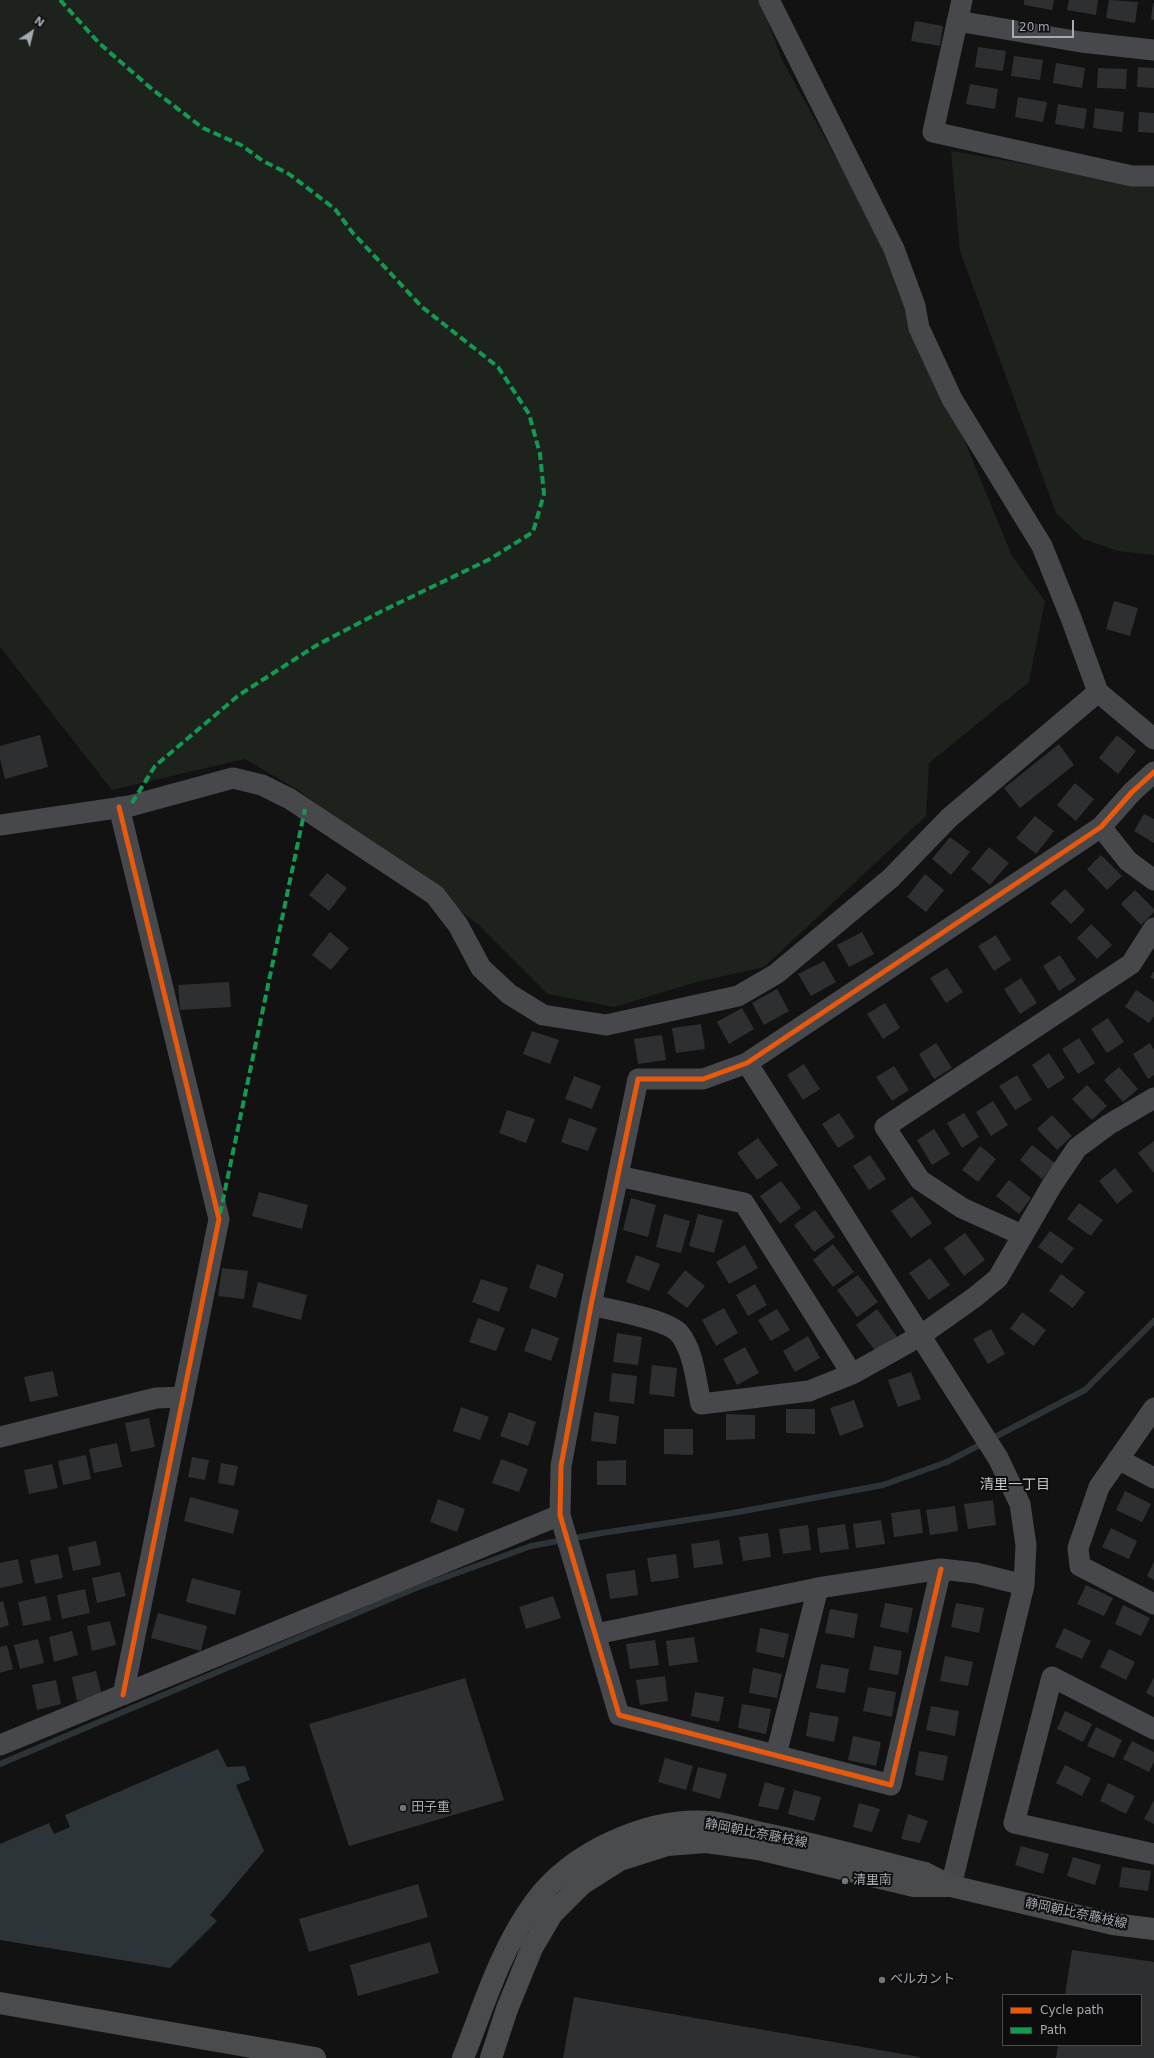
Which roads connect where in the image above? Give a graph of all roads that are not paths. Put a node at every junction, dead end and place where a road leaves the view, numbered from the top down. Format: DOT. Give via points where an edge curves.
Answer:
graph roads {
  1 [pos="769,0"];
  2 [pos="962,0"];
  3 [pos="957,21"];
  4 [pos="1154,50"];
  5 [pos="1154,176"];
  6 [pos="1098,692"];
  7 [pos="1154,739"];
  8 [pos="1154,772"];
  9 [pos="119,807"];
  10 [pos="0,825"];
  11 [pos="1100,827"];
  12 [pos="1154,880"];
  13 [pos="1154,928"];
  14 [pos="747,1063"];
  15 [pos="1154,1098"];
  16 [pos="618,1176"];
  17 [pos="1022,1235"];
  18 [pos="591,1305"];
  19 [pos="920,1336"];
  20 [pos="852,1374"];
  21 [pos="182,1397"];
  22 [pos="1154,1408"];
  23 [pos="0,1437"];
  24 [pos="1118,1459"];
  25 [pos="1154,1478"];
  26 [pos="560,1515"];
  27 [pos="941,1569"];
  28 [pos="1024,1585"];
  29 [pos="818,1588"];
  30 [pos="1154,1604"];
  31 [pos="596,1634"];
  32 [pos="123,1695"];
  33 [pos="1154,1729"];
  34 [pos="0,1745"];
  35 [pos="776,1755"];
  36 [pos="1154,1854"];
  37 [pos="951,1886"];
  38 [pos="1154,1929"];
  39 [pos="0,2003"];
  40 [pos="315,2058"];
  41 [pos="463,2058"];
  42 [pos="491,2058"];
  1 -- 6 [label="street" via="894,249 915,306 919,328 952,399 1042,546"];
  2 -- 3 [label="street"];
  3 -- 4 [label="street" via="1081,42"];
  3 -- 5 [label="street" via="932,132 1132,176"];
  6 -- 7 [label="street"];
  6 -- 9 [label="street" via="949,818 891,878 776,974 738,996 606,1025 543,1016 509,994 481,968 458,925 435,895 290,799 262,785 233,778"];
  8 -- 11 [label="street"];
  9 -- 10 [label="street"];
  9 -- 21 [label="street" via="219,1219"];
  11 -- 12 [label="street" via="1128,861"];
  11 -- 14 [label="street"];
  13 -- 17 [label="street" via="1131,964 885,1127 920,1180 962,1208"];
  14 -- 16 [label="street" via="703,1079 638,1079"];
  14 -- 19 [label="street"];
  15 -- 17 [label="street" via="1108,1125 1077,1148"];
  16 -- 18 [label="street"];
  16 -- 20 [label="street" via="744,1203"];
  17 -- 19 [label="street" via="998,1278"];
  18 -- 20 [label="street" via="652,1319 678,1332 689,1351 701,1404 809,1391"];
  18 -- 26 [label="street" via="561,1466"];
  19 -- 20 [label="street"];
  19 -- 28 [label="street" via="998,1458 1020,1504 1026,1545"];
  21 -- 23 [label="street" via="156,1398"];
  21 -- 32 [label="street"];
  22 -- 24 [label="street"];
  24 -- 25 [label="street"];
  24 -- 30 [label="street" via="1099,1487 1078,1548 1080,1566"];
  26 -- 31 [label="street"];
  26 -- 32 [label="street"];
  27 -- 28 [label="street" via="976,1573"];
  27 -- 29 [label="street"];
  27 -- 35 [label="street" via="891,1785"];
  28 -- 37 [label="street"];
  29 -- 31 [label="street"];
  29 -- 35 [label="street"];
  31 -- 35 [label="street" via="620,1715"];
  32 -- 34 [label="street"];
  33 -- 36 [label="street" via="1052,1678 1014,1823"];
  37 -- 38 [label="main road, 静岡朝比奈藤枝線" via="1113,1924"];
  37 -- 41 [label="main road, 静岡朝比奈藤枝線" via="925,1873 782,1837 710,1822 671,1824 613,1840 569,1866 536,1901 508,1945"];
  37 -- 42 [label="main road, 静岡朝比奈藤枝線" via="914,1886 758,1849 706,1842 667,1845 620,1860 582,1884 552,1914 532,1948 507,2009"];
  39 -- 40 [label="highway"];
}
